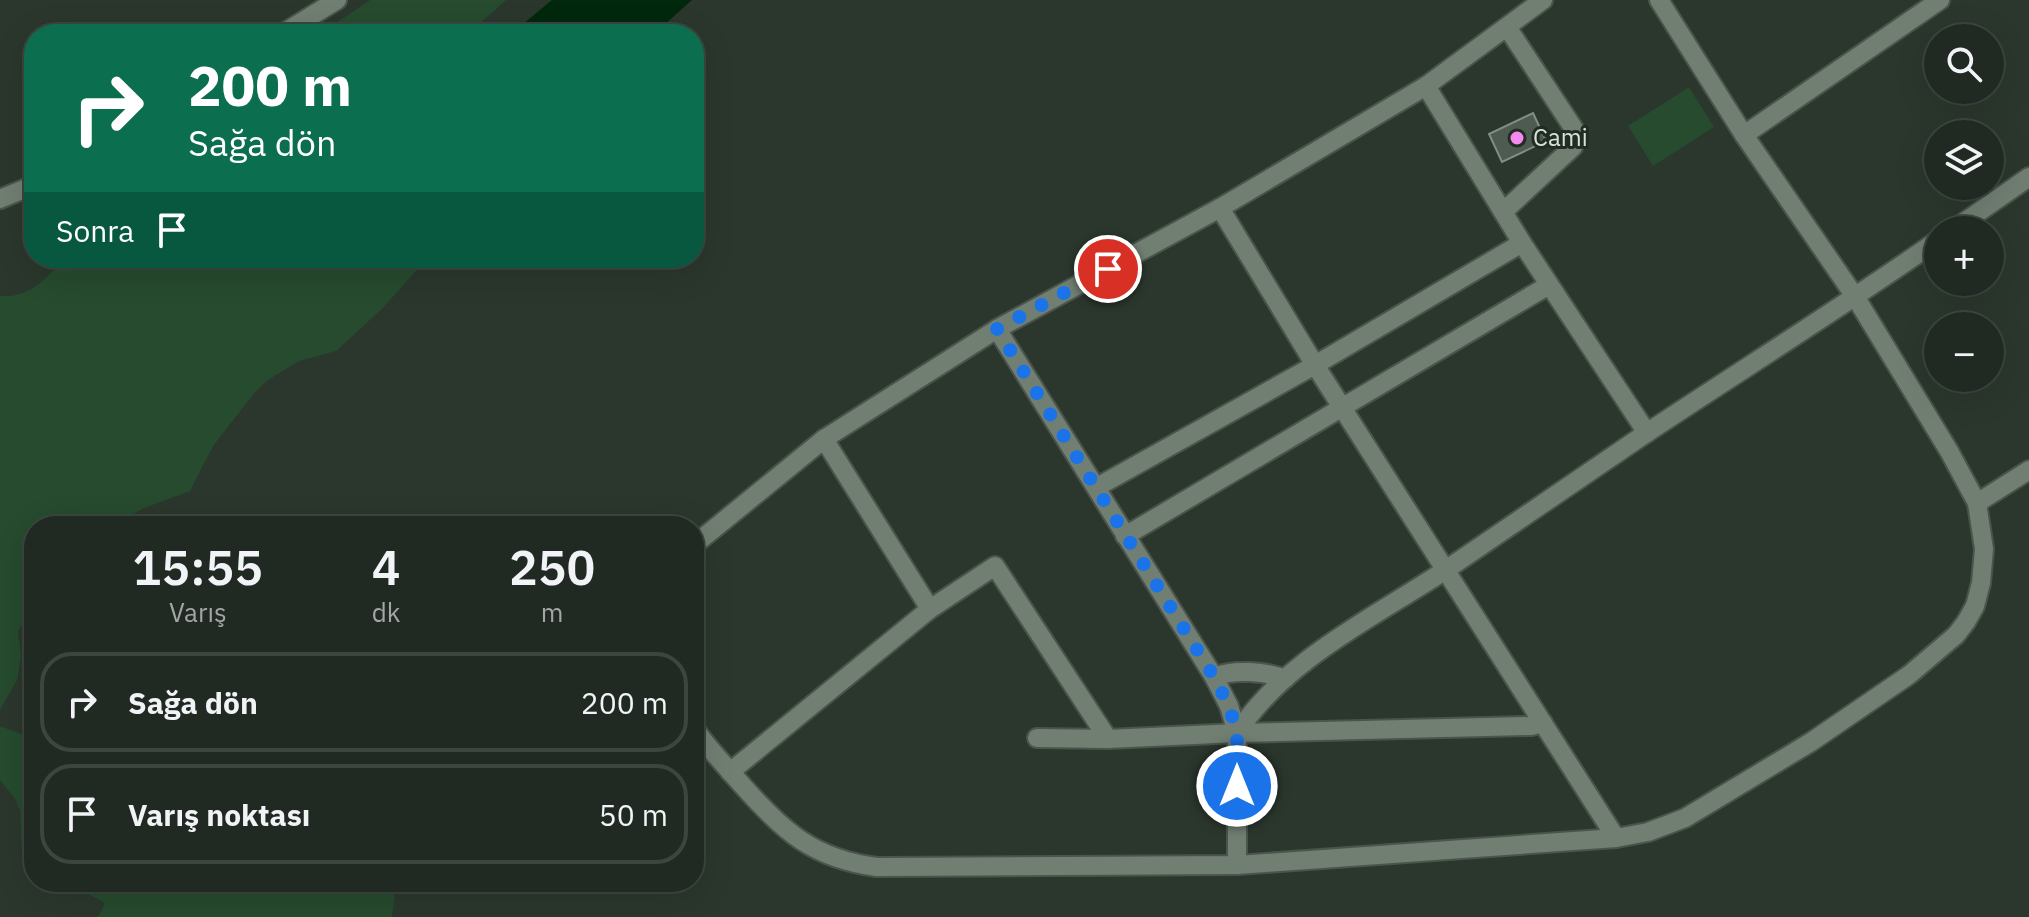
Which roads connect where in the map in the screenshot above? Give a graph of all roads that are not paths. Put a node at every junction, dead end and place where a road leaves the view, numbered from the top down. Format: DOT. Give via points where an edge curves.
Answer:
graph roads {
  1 [pos="337,0"];
  2 [pos="1543,0"];
  3 [pos="1659,0"];
  4 [pos="1940,0"];
  5 [pos="298,24"];
  6 [pos="1507,27"];
  7 [pos="1426,86"];
  8 [pos="1744,135"];
  9 [pos="2029,177"];
  10 [pos="24,189"];
  11 [pos="0,199"];
  12 [pos="1220,208"];
  13 [pos="1503,212"];
  14 [pos="1973,216"];
  15 [pos="1522,243"];
  16 [pos="1924,250"];
  17 [pos="1549,285"];
  18 [pos="1856,298"];
  19 [pos="997,329"];
  20 [pos="1315,365"];
  21 [pos="1343,408"];
  22 [pos="1647,433"];
  23 [pos="824,439"];
  24 [pos="2029,470"];
  25 [pos="1097,487"];
  26 [pos="1977,503"];
  27 [pos="1125,536"];
  28 [pos="704,537"];
  29 [pos="1447,569"];
  30 [pos="930,609"];
  31 [pos="1214,677"];
  32 [pos="1285,679"];
  33 [pos="1543,723"];
  34 [pos="1237,733"];
  35 [pos="1037,738"];
  36 [pos="1108,739"];
  37 [pos="704,740"];
  38 [pos="730,772"];
  39 [pos="1616,838"];
  40 [pos="1237,865"];
  1 -- 5 [label="street"];
  2 -- 6 [label="street"];
  3 -- 8 [label="street"];
  4 -- 8 [label="street"];
  6 -- 7 [label="street"];
  6 -- 13 [label="street" via="1576,138 1573,147"];
  7 -- 12 [label="street"];
  7 -- 13 [label="street"];
  8 -- 18 [label="street"];
  9 -- 14 [label="street"];
  10 -- 11 [label="street"];
  12 -- 19 [label="street"];
  12 -- 20 [label="street"];
  13 -- 15 [label="street"];
  15 -- 17 [label="street"];
  15 -- 20 [label="street"];
  16 -- 18 [label="street"];
  17 -- 21 [label="street"];
  17 -- 22 [label="street"];
  18 -- 22 [label="street"];
  18 -- 26 [label="street"];
  19 -- 23 [label="street"];
  19 -- 25 [label="street"];
  20 -- 21 [label="street"];
  20 -- 25 [label="street"];
  21 -- 27 [label="street"];
  21 -- 29 [label="street"];
  22 -- 29 [label="street"];
  23 -- 28 [label="street"];
  23 -- 30 [label="street"];
  24 -- 26 [label="street"];
  25 -- 27 [label="street"];
  26 -- 39 [label="street" via="1984,549 1981,583 1975,606 1956,635 1909,675 1811,742 1685,818"];
  27 -- 31 [label="street"];
  29 -- 32 [label="street"];
  29 -- 33 [label="street"];
  30 -- 36 [label="street" via="995,566"];
  30 -- 38 [label="street"];
  31 -- 32 [label="street" via="1274,674"];
  31 -- 34 [label="street"];
  32 -- 34 [label="street" via="1251,711"];
  33 -- 34 [label="street"];
  33 -- 39 [label="street"];
  34 -- 36 [label="street"];
  34 -- 40 [label="street"];
  35 -- 36 [label="street"];
  37 -- 38 [label="street"];
  38 -- 40 [label="street" via="793,836 819,852 858,864"];
  39 -- 40 [label="street"];
}
